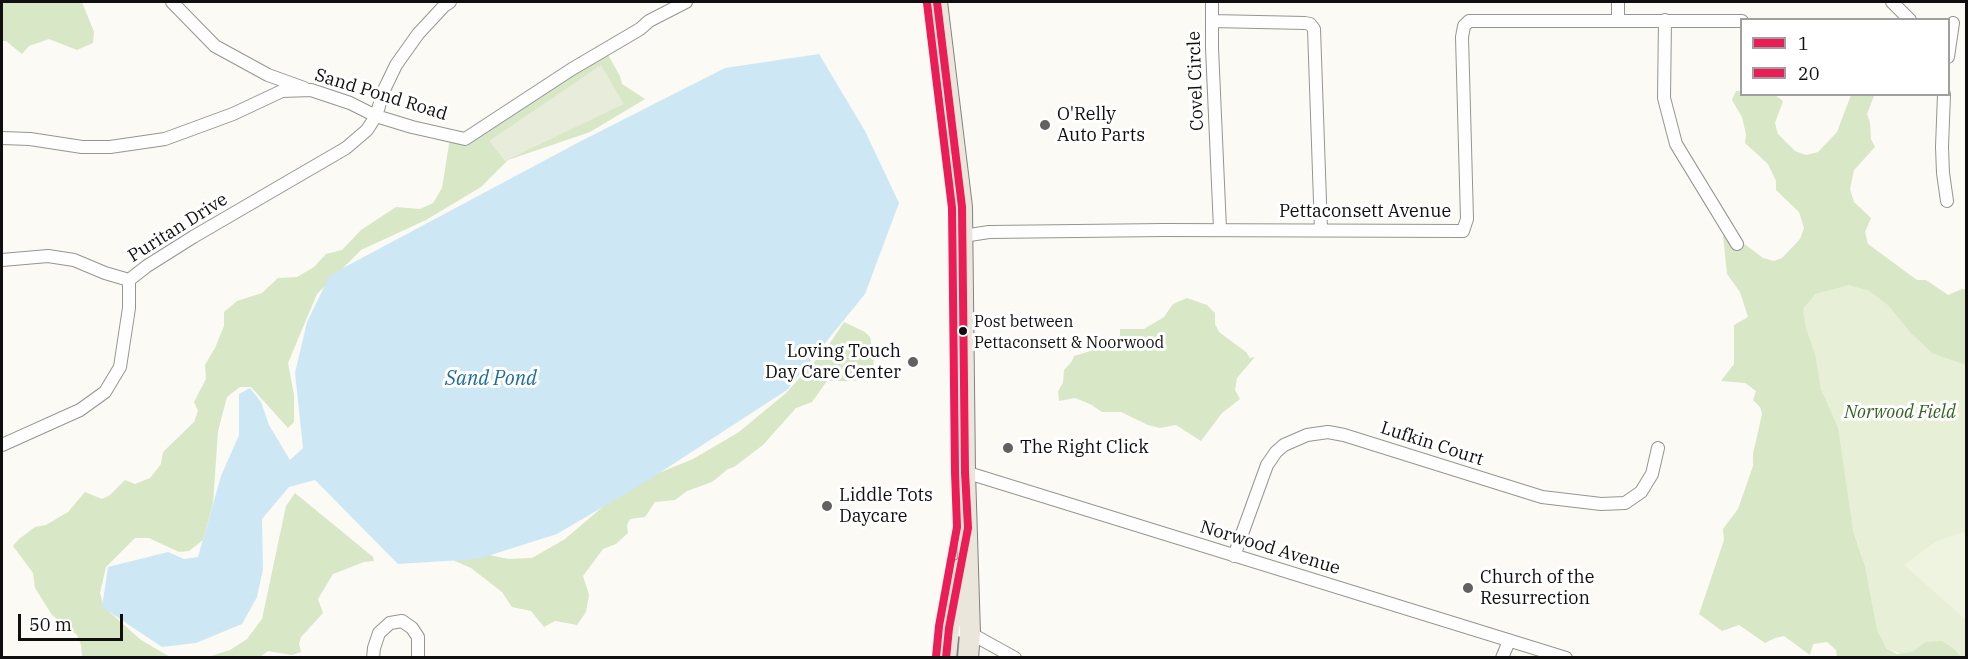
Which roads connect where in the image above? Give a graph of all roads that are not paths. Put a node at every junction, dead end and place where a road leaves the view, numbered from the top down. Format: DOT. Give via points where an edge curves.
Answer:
graph roads {
  1 [pos="172,2"];
  2 [pos="450,2"];
  3 [pos="686,2"];
  4 [pos="937,2"];
  5 [pos="1212,2"];
  6 [pos="1618,2"];
  7 [pos="1892,2"];
  8 [pos="1908,18"];
  9 [pos="1618,20"];
  10 [pos="1665,20"];
  11 [pos="1212,21"];
  12 [pos="1740,21"];
  13 [pos="1951,23"];
  14 [pos="1966,23"];
  15 [pos="311,90"];
  16 [pos="1944,96"];
  17 [pos="376,116"];
  18 [pos="2,138"];
  19 [pos="1947,201"];
  20 [pos="1220,229"];
  21 [pos="1321,230"];
  22 [pos="963,236"];
  23 [pos="1737,244"];
  24 [pos="2,260"];
  25 [pos="129,280"];
  26 [pos="2,445"];
  27 [pos="1658,448"];
  28 [pos="965,472"];
  29 [pos="968,528"];
  30 [pos="1234,556"];
  31 [pos="950,627"];
  32 [pos="970,633"];
  33 [pos="1509,641"];
  34 [pos="374,657"];
  35 [pos="418,657"];
  36 [pos="946,657"];
  37 [pos="968,657"];
  38 [pos="1015,657"];
  39 [pos="1502,657"];
  40 [pos="1566,657"];
  1 -- 15 [label="street" via="215,46 268,75"];
  2 -- 17 [label="street" via="418,34 400,60"];
  3 -- 17 [label="street, Sand Pond Road" via="649,21 465,139"];
  4 -- 22 [label="main road"];
  5 -- 11 [label="street"];
  6 -- 9 [label="street"];
  7 -- 8 [label="street"];
  9 -- 10 [label="street, Pettaconsett Avenue"];
  9 -- 21 [label="street, Pettaconsett Avenue" via="1469,21 1462,32 1467,219 1463,231"];
  10 -- 12 [label="street, Pettaconsett Avenue"];
  10 -- 23 [label="street" via="1664,98 1676,144"];
  11 -- 20 [label="street, Covel Circle"];
  11 -- 21 [label="street, Covel Circle" via="1305,23 1314,29"];
  13 -- 14 [label="street"];
  15 -- 17 [label="street, Sand Pond Road"];
  15 -- 18 [label="street, Sand Pond Road" via="282,91 165,139 82,147"];
  16 -- 19 [label="street" via="1942,173"];
  17 -- 25 [label="street, Puritan Drive" via="368,130 346,148 193,237"];
  20 -- 21 [label="street, Pettaconsett Avenue"];
  20 -- 22 [label="street, Pettaconsett Avenue" via="989,232"];
  22 -- 28 [label="main road"];
  24 -- 25 [label="street" via="48,255"];
  25 -- 26 [label="street, Puritan Drive" via="120,367 105,392 80,410"];
  27 -- 30 [label="street, Lufkin Court" via="1652,474 1641,492 1625,503 1601,504 1542,497 1501,486 1361,439 1328,432 1307,435 1284,445 1267,465"];
  28 -- 29 [label="main road"];
  28 -- 30 [label="street, Norwood Avenue"];
  29 -- 31 [label="main road"];
  29 -- 32 [label="main road"];
  30 -- 33 [label="street, Norwood Avenue"];
  31 -- 32 [label="street"];
  31 -- 36 [label="main road"];
  32 -- 37 [label="main road"];
  32 -- 38 [label="street"];
  33 -- 39 [label="street"];
  33 -- 40 [label="street, Norwood Avenue"];
  34 -- 35 [label="street" via="379,633 402,621 418,637"];
}
